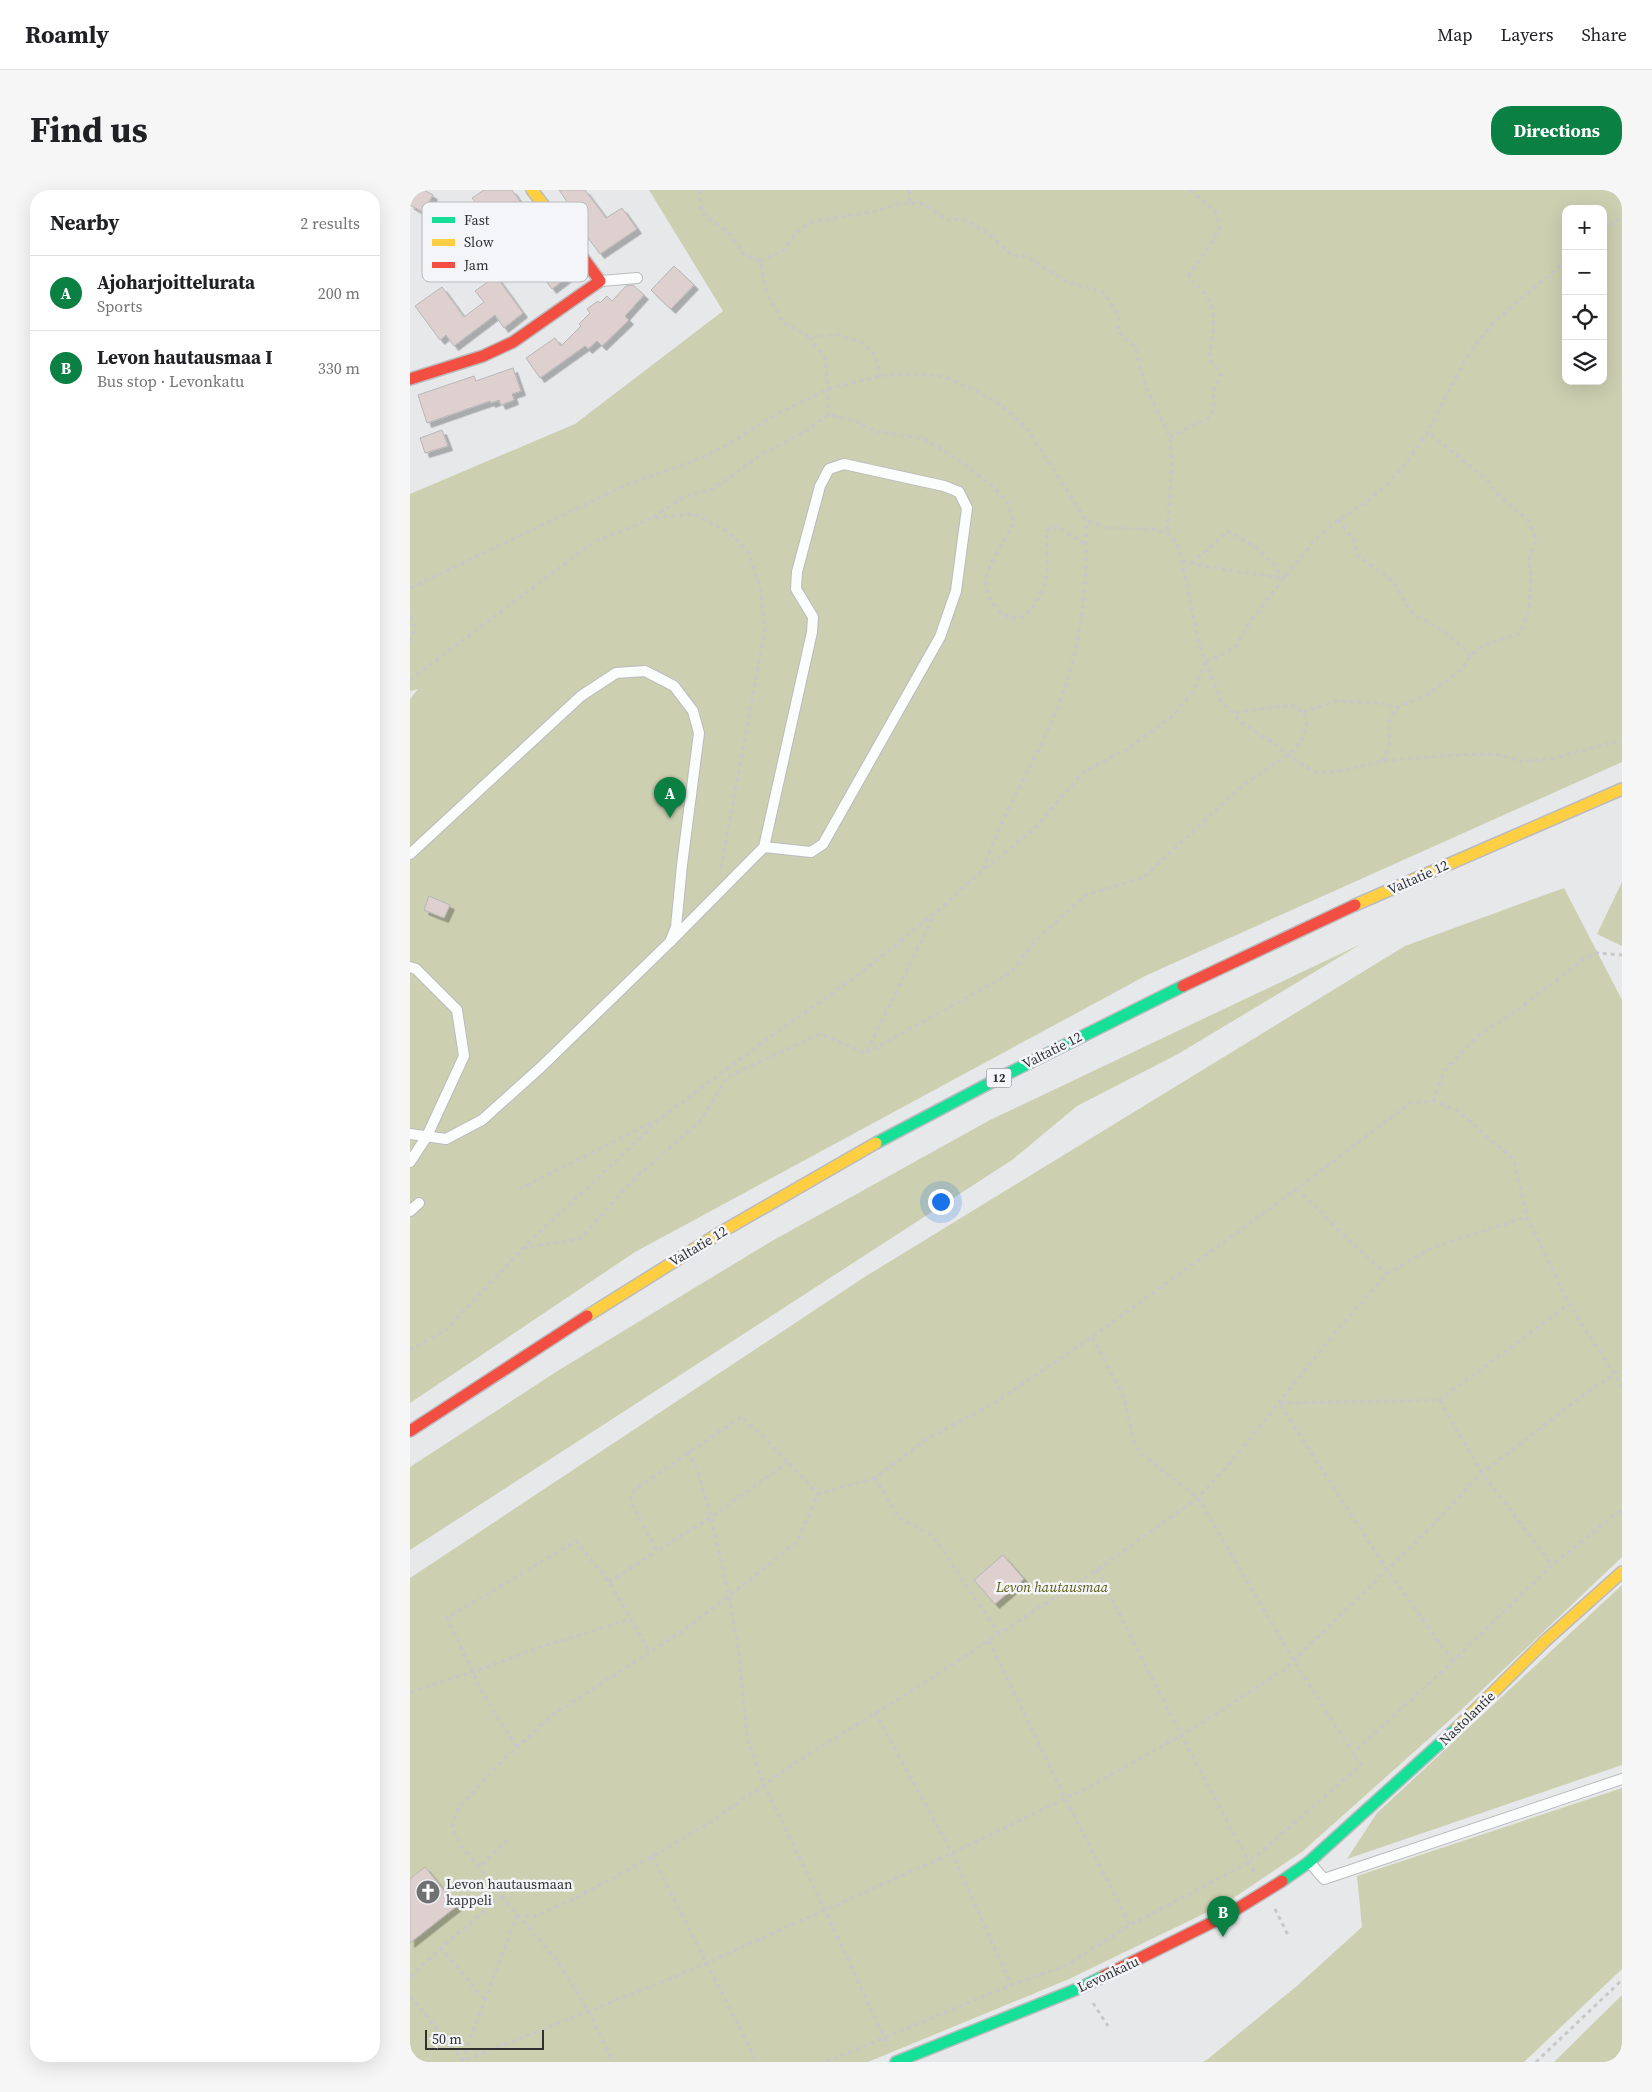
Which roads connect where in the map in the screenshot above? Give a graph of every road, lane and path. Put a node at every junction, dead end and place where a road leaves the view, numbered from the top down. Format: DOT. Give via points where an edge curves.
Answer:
graph roads {
  1 [pos="532,190"];
  2 [pos="699,190"];
  3 [pos="909,190"];
  4 [pos="1190,190"];
  5 [pos="541,202"];
  6 [pos="910,204"];
  7 [pos="1622,217"];
  8 [pos="1607,227"];
  9 [pos="760,261"];
  10 [pos="588,263"];
  11 [pos="1562,264"];
  12 [pos="637,278"];
  13 [pos="600,281"];
  14 [pos="809,336"];
  15 [pos="881,376"];
  16 [pos="410,379"];
  17 [pos="828,389"];
  18 [pos="828,415"];
  19 [pos="1428,432"];
  20 [pos="1170,437"];
  21 [pos="653,518"];
  22 [pos="1086,520"];
  23 [pos="1338,520"];
  24 [pos="1167,533"];
  25 [pos="1087,545"];
  26 [pos="1182,561"];
  27 [pos="1192,564"];
  28 [pos="1285,578"];
  29 [pos="410,588"];
  30 [pos="410,616"];
  31 [pos="410,642"];
  32 [pos="1471,655"];
  33 [pos="1206,660"];
  34 [pos="410,680"];
  35 [pos="1396,708"];
  36 [pos="1304,712"];
  37 [pos="1232,713"];
  38 [pos="1622,740"];
  39 [pos="1288,755"];
  40 [pos="1383,761"];
  41 [pos="1622,788"];
  42 [pos="764,846"];
  43 [pos="410,854"];
  44 [pos="983,870"];
  45 [pos="716,894"];
  46 [pos="935,913"];
  47 [pos="670,942"];
  48 [pos="1622,955"];
  49 [pos="410,967"];
  50 [pos="866,1053"];
  51 [pos="1433,1100"];
  52 [pos="661,1118"];
  53 [pos="410,1134"];
  54 [pos="427,1136"];
  55 [pos="410,1162"];
  56 [pos="519,1189"];
  57 [pos="1297,1189"];
  58 [pos="419,1203"];
  59 [pos="410,1211"];
  60 [pos="1527,1217"];
  61 [pos="523,1248"];
  62 [pos="1387,1274"];
  63 [pos="1570,1304"];
  64 [pos="1092,1337"];
  65 [pos="410,1350"];
  66 [pos="1622,1369"];
  67 [pos="1613,1375"];
  68 [pos="1622,1386"];
  69 [pos="1439,1400"];
  70 [pos="1279,1403"];
  71 [pos="410,1430"];
  72 [pos="688,1451"];
  73 [pos="788,1462"];
  74 [pos="1482,1473"];
  75 [pos="875,1478"];
  76 [pos="818,1494"];
  77 [pos="1198,1498"];
  78 [pos="1622,1509"];
  79 [pos="711,1517"];
  80 [pos="657,1551"];
  81 [pos="1552,1565"];
  82 [pos="1097,1570"];
  83 [pos="1387,1570"];
  84 [pos="1622,1572"];
  85 [pos="608,1582"];
  86 [pos="729,1596"];
  87 [pos="631,1619"];
  88 [pos="999,1634"];
  89 [pos="989,1641"];
  90 [pos="650,1652"];
  91 [pos="1294,1661"];
  92 [pos="1452,1661"];
  93 [pos="473,1672"];
  94 [pos="410,1692"];
  95 [pos="875,1712"];
  96 [pos="1181,1735"];
  97 [pos="517,1747"];
  98 [pos="1353,1753"];
  99 [pos="1622,1779"];
  100 [pos="764,1785"];
  101 [pos="1065,1798"];
  102 [pos="508,1840"];
  103 [pos="952,1853"];
  104 [pos="652,1856"];
  105 [pos="1309,1862"];
  106 [pos="1248,1863"];
  107 [pos="479,1867"];
  108 [pos="1267,1891"];
  109 [pos="501,1896"];
  110 [pos="825,1910"];
  111 [pos="517,1915"];
  112 [pos="1130,1925"];
  113 [pos="1288,1935"];
  114 [pos="440,1948"];
  115 [pos="707,1962"];
  116 [pos="410,1977"];
  117 [pos="1622,1980"];
  118 [pos="1011,1985"];
  119 [pos="410,1996"];
  120 [pos="484,2000"];
  121 [pos="590,2012"];
  122 [pos="884,2037"];
  123 [pos="462,2061"];
  124 [pos="614,2062"];
  125 [pos="757,2062"];
  126 [pos="826,2062"];
  127 [pos="896,2062"];
  128 [pos="1536,2062"];
  1 -- 5 [label="main road"];
  2 -- 9 [label="path" via="702,213 729,233 744,254"];
  3 -- 6 [label="path"];
  4 -- 20 [label="path" via="1215,211 1220,226 1189,274 1193,284 1203,290 1211,303 1214,320 1209,359 1221,375 1213,392 1214,409 1210,417"];
  6 -- 9 [label="path" via="811,222 797,232 782,251"];
  6 -- 20 [label="path" via="920,203 949,220 964,219 988,233 1012,256 1026,256 1069,283 1103,292 1119,316 1118,331 1135,347 1145,385"];
  7 -- 8 [label="path"];
  9 -- 14 [label="path" via="767,294 783,322"];
  10 -- 13 [label="main road"];
  11 -- 19 [label="path" via="1495,321 1472,350"];
  12 -- 13 [label="lane"];
  13 -- 16 [label="main road" via="513,342 482,356"];
  14 -- 15 [label="path" via="838,335 860,342 874,354"];
  14 -- 17 [label="path" via="825,358"];
  15 -- 17 [label="path"];
  15 -- 22 [label="path" via="942,376 1001,405 1026,427"];
  17 -- 18 [label="path"];
  17 -- 29 [label="path" via="708,454 624,486"];
  18 -- 21 [label="path" via="713,489 684,497"];
  18 -- 25 [label="path" via="856,421 874,431 925,439 963,463 1004,498 1014,523 986,578 990,600 1004,616 1016,619 1028,614 1035,605 1046,580 1047,530 1058,527"];
  19 -- 23 [label="path" via="1385,486"];
  19 -- 32 [label="path" via="1486,479 1528,520 1536,540 1528,561 1531,576 1529,611 1519,634 1484,645"];
  20 -- 24 [label="path" via="1172,464"];
  21 -- 34 [label="path" via="594,542"];
  21 -- 45 [label="path" via="693,514 727,531 749,553 760,588 765,629"];
  22 -- 24 [label="path" via="1105,528 1153,529"];
  22 -- 25 [label="path"];
  23 -- 28 [label="path" via="1313,542"];
  23 -- 32 [label="path" via="1353,539 1357,555 1392,581 1412,613 1448,634"];
  24 -- 26 [label="path" via="1176,542"];
  25 -- 44 [label="path" via="1080,624 1067,681 1045,734 992,841"];
  26 -- 27 [label="path"];
  26 -- 33 [label="path" via="1199,644"];
  27 -- 28 [label="path"];
  27 -- 28 [label="path" via="1228,531 1259,549"];
  28 -- 33 [label="path" via="1250,621 1236,646"];
  30 -- 31 [label="path" via="415,629"];
  32 -- 35 [label="path" via="1463,668 1429,694"];
  33 -- 37 [label="path" via="1221,701"];
  33 -- 44 [label="path" via="1194,690 1174,715 1129,748 1082,773 1035,828"];
  35 -- 36 [label="path" via="1380,703 1337,701"];
  35 -- 40 [label="path" via="1388,724 1390,740"];
  36 -- 37 [label="path" via="1292,705"];
  36 -- 39 [label="path" via="1307,724 1301,742"];
  37 -- 39 [label="path" via="1242,724"];
  38 -- 40 [label="path" via="1551,759 1521,761 1495,754"];
  39 -- 40 [label="path" via="1317,773"];
  39 -- 50 [label="path" via="1242,786 1144,877 1086,895 1034,942 1011,973"];
  41 -- 71 [label="main road, Valtatie 12 / 12" via="1190,981 915,1122 648,1276"];
  42 -- 42 [label="lane" via="812,632 813,617 796,590 797,572 820,486 829,469 844,464 959,492 967,508 956,591 940,637 823,844 811,852"];
  42 -- 45 [label="lane"];
  43 -- 47 [label="lane" via="580,696 616,673 644,671 674,686 693,711 700,733 676,927"];
  44 -- 46 [label="path"];
  45 -- 47 [label="lane"];
  46 -- 50 [label="path"];
  46 -- 52 [label="path" via="858,975"];
  47 -- 54 [label="lane" via="482,1120 446,1140"];
  48 -- 51 [label="path" via="1597,954 1584,959 1478,1036 1445,1070"];
  49 -- 54 [label="lane" via="416,969 457,1010 464,1056"];
  50 -- 61 [label="path" via="820,1034 727,1077 702,1119 633,1180 580,1240"];
  51 -- 57 [label="path" via="1410,1103"];
  51 -- 60 [label="path" via="1457,1110 1514,1160"];
  52 -- 56 [label="path"];
  52 -- 61 [label="path"];
  53 -- 54 [label="lane"];
  54 -- 55 [label="lane"];
  57 -- 62 [label="path"];
  57 -- 64 [label="path"];
  58 -- 59 [label="lane"];
  60 -- 62 [label="path" via="1432,1248"];
  60 -- 63 [label="path"];
  61 -- 65 [label="path" via="446,1330"];
  62 -- 70 [label="path"];
  63 -- 67 [label="path"];
  63 -- 69 [label="path"];
  64 -- 75 [label="path" via="994,1403 927,1439"];
  64 -- 77 [label="path" via="1124,1397 1139,1452"];
  66 -- 67 [label="path"];
  67 -- 68 [label="path"];
  67 -- 74 [label="path"];
  69 -- 70 [label="path"];
  69 -- 74 [label="path"];
  70 -- 77 [label="path"];
  70 -- 83 [label="path"];
  72 -- 73 [label="path" via="741,1417"];
  72 -- 79 [label="path" via="697,1469"];
  72 -- 80 [label="path" via="634,1490 630,1501"];
  73 -- 76 [label="path"];
  73 -- 79 [label="path"];
  74 -- 81 [label="path"];
  74 -- 83 [label="path"];
  75 -- 76 [label="path"];
  75 -- 88 [label="path" via="899,1518 933,1536"];
  76 -- 86 [label="path" via="797,1542"];
  77 -- 82 [label="path"];
  77 -- 91 [label="path"];
  78 -- 81 [label="path"];
  79 -- 80 [label="path"];
  79 -- 86 [label="path"];
  80 -- 85 [label="path"];
  81 -- 92 [label="path"];
  82 -- 88 [label="path"];
  82 -- 96 [label="path"];
  83 -- 91 [label="path"];
  83 -- 92 [label="path"];
  84 -- 105 [label="main road, Nastolantie" via="1545,1641 1465,1721"];
  85 -- 87 [label="path"];
  85 -- 93 [label="path" via="576,1541 447,1618"];
  86 -- 90 [label="path"];
  86 -- 100 [label="path" via="739,1654 747,1737"];
  87 -- 90 [label="path"];
  87 -- 93 [label="path" via="547,1644"];
  88 -- 89 [label="path"];
  89 -- 95 [label="path"];
  89 -- 101 [label="path"];
  90 -- 97 [label="path" via="551,1716"];
  91 -- 96 [label="path"];
  91 -- 98 [label="path"];
  92 -- 98 [label="path"];
  93 -- 94 [label="path"];
  93 -- 97 [label="path"];
  95 -- 100 [label="path"];
  95 -- 103 [label="path"];
  96 -- 101 [label="path"];
  96 -- 106 [label="path"];
  97 -- 107 [label="path" via="458,1808 452,1828 460,1846"];
  98 -- 106 [label="path" via="1362,1765"];
  99 -- 105 [label="lane" via="1324,1878"];
  100 -- 104 [label="path"];
  100 -- 110 [label="path"];
  101 -- 103 [label="path"];
  101 -- 112 [label="path"];
  102 -- 107 [label="path"];
  103 -- 110 [label="path"];
  103 -- 118 [label="path"];
  104 -- 111 [label="path" via="533,1918"];
  104 -- 115 [label="path"];
  105 -- 108 [label="main road, Levonkatu"];
  106 -- 108 [label="path"];
  106 -- 112 [label="path"];
  107 -- 109 [label="path"];
  108 -- 113 [label="path"];
  108 -- 127 [label="main road, Levonkatu" via="1227,1915 1082,1987"];
  109 -- 111 [label="path"];
  109 -- 114 [label="path"];
  110 -- 115 [label="path"];
  110 -- 122 [label="path"];
  111 -- 120 [label="path"];
  111 -- 121 [label="path" via="556,1959"];
  112 -- 118 [label="path" via="1067,1965"];
  114 -- 116 [label="path"];
  114 -- 120 [label="path"];
  115 -- 121 [label="path"];
  115 -- 125 [label="path"];
  117 -- 128 [label="path"];
  118 -- 122 [label="path"];
  119 -- 123 [label="path"];
  120 -- 123 [label="path"];
  121 -- 123 [label="path"];
  121 -- 124 [label="path"];
  122 -- 126 [label="path"];
  122 -- 127 [label="path"];
}
